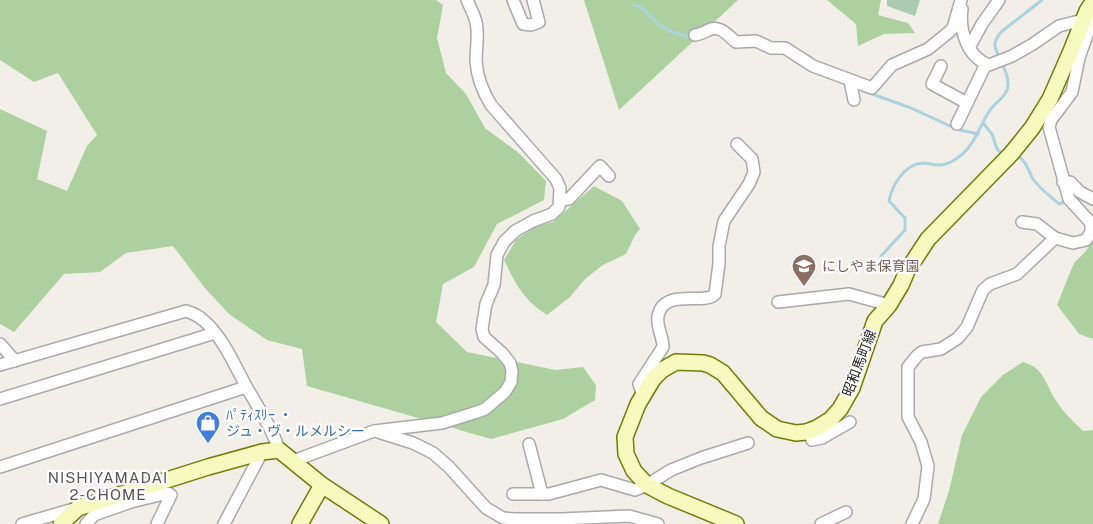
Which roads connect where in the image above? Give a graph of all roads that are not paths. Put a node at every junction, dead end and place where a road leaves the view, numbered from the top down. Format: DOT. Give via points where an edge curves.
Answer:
graph roads {
  1 [pos="467,0"];
  2 [pos="513,0"];
  3 [pos="533,0"];
  4 [pos="962,0"];
  5 [pos="1000,0"];
  6 [pos="1091,11"];
  7 [pos="695,35"];
  8 [pos="969,48"];
  9 [pos="996,61"];
  10 [pos="940,66"];
  11 [pos="967,103"];
  12 [pos="957,124"];
  13 [pos="737,144"];
  14 [pos="608,176"];
  15 [pos="1064,182"];
  16 [pos="1093,199"];
  17 [pos="560,200"];
  18 [pos="1022,222"];
  19 [pos="1055,238"];
  20 [pos="778,302"];
  21 [pos="889,306"];
  22 [pos="215,333"];
  23 [pos="0,344"];
  24 [pos="15,361"];
  25 [pos="0,366"];
  26 [pos="246,386"];
  27 [pos="643,396"];
  28 [pos="0,399"];
  29 [pos="850,422"];
  30 [pos="374,431"];
  31 [pos="810,432"];
  32 [pos="748,443"];
  33 [pos="529,444"];
  34 [pos="279,450"];
  35 [pos="262,452"];
  36 [pos="293,461"];
  37 [pos="0,467"];
  38 [pos="322,485"];
  39 [pos="647,485"];
  40 [pos="513,494"];
  41 [pos="542,494"];
  42 [pos="78,508"];
  43 [pos="846,512"];
  44 [pos="728,523"];
  45 [pos="22,524"];
  46 [pos="61,524"];
  47 [pos="86,524"];
  48 [pos="157,524"];
  49 [pos="224,524"];
  50 [pos="300,524"];
  51 [pos="381,524"];
  52 [pos="658,524"];
  53 [pos="821,524"];
  54 [pos="912,524"];
  1 -- 17 [label="street" via="476,20 477,70 484,94 556,179"];
  2 -- 3 [label="street" via="523,24 531,25 539,22"];
  4 -- 7 [label="street" via="953,28 928,49 892,65 872,88 852,91 785,48 771,48 756,41 736,42 718,29"];
  4 -- 8 [label="street" via="961,16"];
  5 -- 8 [label="street"];
  6 -- 9 [label="street"];
  6 -- 15 [label="street" via="1072,92 1049,127"];
  6 -- 21 [label="main road, 昭和馬町線" via="1050,99 1032,128 928,239"];
  8 -- 9 [label="street" via="979,60"];
  9 -- 11 [label="street"];
  10 -- 11 [label="street" via="932,84"];
  11 -- 12 [label="street"];
  13 -- 27 [label="street" via="752,159 754,172 724,221 715,294 709,299 680,299 661,309 657,318 663,347 639,384"];
  14 -- 17 [label="street" via="600,166 569,199"];
  15 -- 16 [label="street" via="1070,182"];
  15 -- 19 [label="street" via="1069,199 1091,223 1091,232 1086,240 1073,243"];
  17 -- 30 [label="street" via="555,212 515,231 497,255 494,285 486,304 482,329 484,337 510,363 511,382 505,392 485,409 442,423"];
  18 -- 19 [label="street" via="1037,224"];
  19 -- 54 [label="street" via="1017,274 983,290 967,327 958,338 941,349 922,352 908,367 908,416 928,466 924,499"];
  20 -- 21 [label="street" via="850,294"];
  21 -- 31 [label="main road, 昭和馬町線" via="875,322 852,388 840,409 830,420"];
  22 -- 24 [label="street" via="203,320 186,311"];
  22 -- 26 [label="street"];
  22 -- 28 [label="street"];
  23 -- 24 [label="street"];
  24 -- 25 [label="street"];
  26 -- 34 [label="street" via="274,434"];
  26 -- 37 [label="street"];
  27 -- 31 [label="main road" via="653,379 671,364 682,361 703,363 723,373 768,424 796,433"];
  27 -- 39 [label="main road" via="624,442 634,471"];
  29 -- 31 [label="street" via="822,438 812,440"];
  30 -- 36 [label="street"];
  30 -- 52 [label="street" via="433,453 486,508 503,518 629,516"];
  32 -- 39 [label="street" via="671,470"];
  33 -- 41 [label="street"];
  34 -- 35 [label="main road"];
  34 -- 36 [label="main road"];
  35 -- 42 [label="main road"];
  35 -- 49 [label="street"];
  36 -- 38 [label="main road"];
  38 -- 50 [label="main road"];
  38 -- 51 [label="main road"];
  39 -- 41 [label="street" via="635,490 601,480"];
  39 -- 44 [label="main road"];
  40 -- 41 [label="street"];
  42 -- 45 [label="street"];
  42 -- 46 [label="main road"];
  43 -- 53 [label="street"];
  47 -- 48 [label="street" via="94,515 168,493 171,495"];
}
